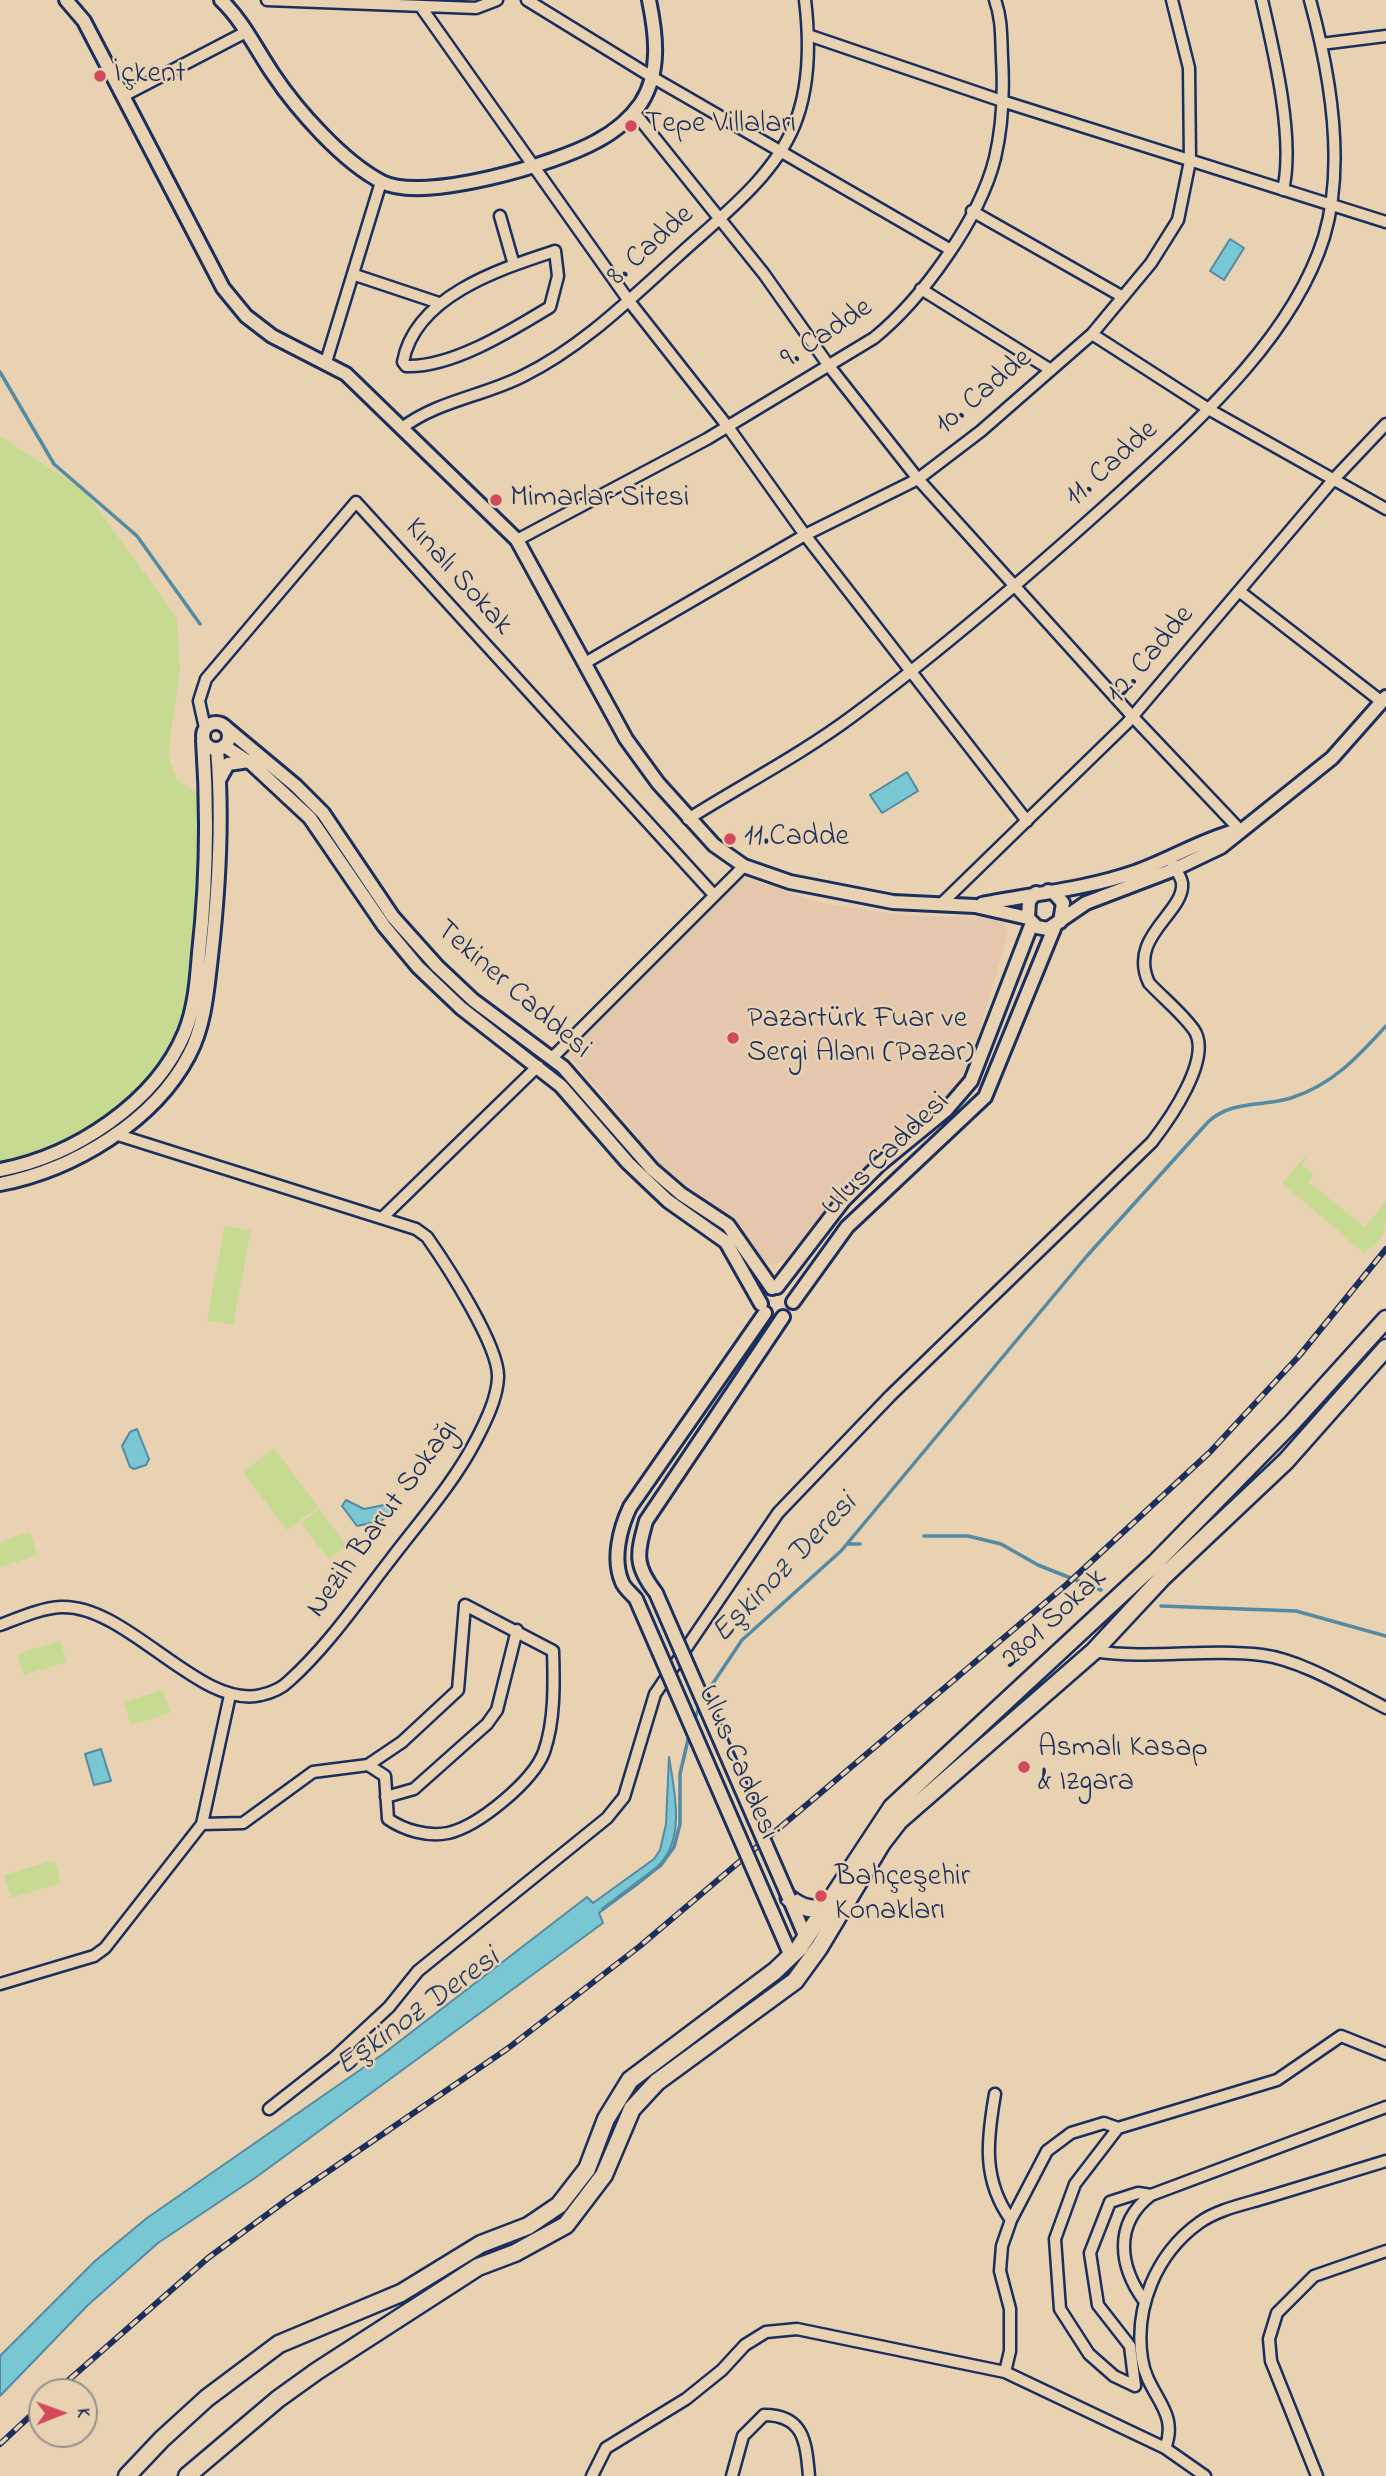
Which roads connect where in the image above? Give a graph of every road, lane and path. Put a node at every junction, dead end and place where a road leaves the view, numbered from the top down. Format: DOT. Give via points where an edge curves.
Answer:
graph roads {
  1 [pos="66,0"];
  2 [pos="267,0"];
  3 [pos="497,0"];
  4 [pos="527,0"];
  5 [pos="649,0"];
  6 [pos="805,0"];
  7 [pos="995,0"];
  8 [pos="1172,0"];
  9 [pos="1262,0"];
  10 [pos="1310,0"];
  11 [pos="226,1"];
  12 [pos="421,7"];
  13 [pos="246,32"];
  14 [pos="808,35"];
  15 [pos="1386,36"];
  16 [pos="1321,44"];
  17 [pos="652,77"];
  18 [pos="123,96"];
  19 [pos="1005,102"];
  20 [pos="634,112"];
  21 [pos="781,150"];
  22 [pos="1190,161"];
  23 [pos="534,164"];
  24 [pos="381,181"];
  25 [pos="1283,190"];
  26 [pos="1332,205"];
  27 [pos="972,211"];
  28 [pos="500,216"];
  29 [pos="719,218"];
  30 [pos="1386,222"];
  31 [pos="951,250"];
  32 [pos="514,265"];
  33 [pos="355,275"];
  34 [pos="921,289"];
  35 [pos="1123,297"];
  36 [pos="629,301"];
  37 [pos="439,303"];
  38 [pos="1092,334"];
  39 [pos="326,362"];
  40 [pos="829,366"];
  41 [pos="1051,370"];
  42 [pos="1210,410"];
  43 [pos="1386,424"];
  44 [pos="728,427"];
  45 [pos="402,428"];
  46 [pos="918,479"];
  47 [pos="1334,480"];
  48 [pos="1386,509"];
  49 [pos="805,535"];
  50 [pos="517,540"];
  51 [pos="1014,587"];
  52 [pos="1239,591"];
  53 [pos="585,663"];
  54 [pos="911,669"];
  55 [pos="1384,700"];
  56 [pos="1133,717"];
  57 [pos="224,726"];
  58 [pos="204,734"];
  59 [pos="221,747"];
  60 [pos="249,761"];
  61 [pos="219,780"];
  62 [pos="688,819"];
  63 [pos="1027,821"];
  64 [pos="1240,830"];
  65 [pos="1172,864"];
  66 [pos="744,866"];
  67 [pos="1042,892"];
  68 [pos="714,895"];
  69 [pos="940,905"];
  70 [pos="975,906"];
  71 [pos="1030,921"];
  72 [pos="1057,924"];
  73 [pos="552,1058"];
  74 [pos="538,1066"];
  75 [pos="99,1127"];
  76 [pos="115,1134"];
  77 [pos="0,1170"];
  78 [pos="0,1184"];
  79 [pos="382,1218"];
  80 [pos="775,1287"];
  81 [pos="793,1302"];
  82 [pos="763,1309"];
  83 [pos="783,1317"];
  84 [pos="1386,1319"];
  85 [pos="1386,1348"];
  86 [pos="1117,1601"];
  87 [pos="0,1625"];
  88 [pos="517,1630"];
  89 [pos="1094,1651"];
  90 [pos="230,1695"];
  91 [pos="1386,1708"];
  92 [pos="368,1765"];
  93 [pos="386,1797"];
  94 [pos="202,1824"];
  95 [pos="789,1898"];
  96 [pos="829,1905"];
  97 [pos="813,1943"];
  98 [pos="797,1956"];
  99 [pos="0,1984"];
  100 [pos="1386,2054"];
  101 [pos="657,2082"];
  102 [pos="995,2094"];
  103 [pos="1386,2107"];
  104 [pos="269,2109"];
  105 [pos="1118,2128"];
  106 [pos="1386,2161"];
  107 [pos="1151,2194"];
  108 [pos="1011,2220"];
  109 [pos="1386,2251"];
  110 [pos="1145,2302"];
  111 [pos="1005,2372"];
  112 [pos="1165,2448"];
  113 [pos="127,2476"];
  114 [pos="187,2476"];
  115 [pos="592,2476"];
  116 [pos="732,2476"];
  117 [pos="809,2476"];
  118 [pos="1205,2476"];
  119 [pos="1317,2476"];
  1 -- 18 [label="street" via="84,21"];
  2 -- 12 [label="street"];
  3 -- 12 [label="street" via="476,8"];
  4 -- 17 [label="street"];
  5 -- 17 [label="street" via="655,36"];
  6 -- 14 [label="street, 8. Cadde"];
  7 -- 19 [label="street, 9. Cadde" via="1000,14"];
  8 -- 22 [label="street, 10. Cadde" via="1189,68"];
  9 -- 25 [label="street" via="1289,165"];
  10 -- 16 [label="street, 11. Cadde"];
  11 -- 13 [label="street"];
  12 -- 23 [label="street"];
  13 -- 18 [label="street"];
  13 -- 24 [label="street" via="306,115"];
  14 -- 19 [label="street"];
  14 -- 21 [label="street, 8. Cadde" via="800,107"];
  15 -- 16 [label="street"];
  16 -- 26 [label="street, 11. Cadde" via="1334,141"];
  17 -- 20 [label="street"];
  17 -- 21 [label="street"];
  18 -- 39 [label="street" via="223,288 246,316 272,336"];
  19 -- 22 [label="street"];
  19 -- 27 [label="street, 9. Cadde" via="994,161"];
  20 -- 23 [label="street" via="595,143"];
  20 -- 29 [label="street"];
  21 -- 29 [label="street, 8. Cadde"];
  21 -- 31 [label="street"];
  22 -- 25 [label="street"];
  22 -- 35 [label="street, 10. Cadde" via="1178,220"];
  23 -- 24 [label="street" via="430,189 403,189"];
  23 -- 36 [label="street"];
  24 -- 33 [label="street"];
  25 -- 26 [label="street"];
  26 -- 30 [label="street"];
  26 -- 42 [label="street, 11. Cadde" via="1323,239 1297,294 1242,374"];
  27 -- 31 [label="street, 9. Cadde"];
  27 -- 35 [label="street"];
  28 -- 32 [label="street"];
  29 -- 36 [label="street, 8. Cadde"];
  29 -- 40 [label="street"];
  31 -- 34 [label="street, 9. Cadde"];
  32 -- 37 [label="street"];
  32 -- 37 [label="street" via="555,251 558,276 550,307 506,334 450,357 406,366 407,343"];
  33 -- 37 [label="street"];
  33 -- 39 [label="street"];
  34 -- 40 [label="street, 9. Cadde" via="885,330"];
  34 -- 41 [label="street"];
  35 -- 38 [label="street, 10. Cadde"];
  36 -- 44 [label="street"];
  36 -- 45 [label="street, 8. Cadde" via="541,367 504,386 421,415"];
  38 -- 41 [label="street, 10. Cadde"];
  38 -- 42 [label="street"];
  39 -- 45 [label="street" via="346,374"];
  40 -- 44 [label="street, 9. Cadde"];
  40 -- 46 [label="street"];
  41 -- 46 [label="street, 10. Cadde"];
  42 -- 47 [label="street"];
  42 -- 51 [label="street, 11. Cadde"];
  43 -- 47 [label="street, 12. Cadde"];
  44 -- 49 [label="street"];
  44 -- 50 [label="street, 9. Cadde"];
  45 -- 50 [label="street"];
  46 -- 49 [label="street, 10. Cadde"];
  46 -- 51 [label="street"];
  47 -- 48 [label="street"];
  47 -- 52 [label="street, 12. Cadde"];
  49 -- 53 [label="street, 10. Cadde"];
  49 -- 54 [label="street"];
  50 -- 53 [label="street"];
  51 -- 54 [label="street, 11. Cadde"];
  51 -- 56 [label="street"];
  52 -- 55 [label="street"];
  52 -- 56 [label="street, 12. Cadde"];
  53 -- 62 [label="street" via="626,738"];
  54 -- 62 [label="street, 11. Cadde" via="853,716"];
  54 -- 63 [label="street"];
  55 -- 64 [label="street" via="1332,758"];
  56 -- 63 [label="street, 12. Cadde"];
  56 -- 64 [label="street"];
  57 -- 58 [label="street" via="216,723"];
  57 -- 59 [label="street" via="229,734"];
  57 -- 73 [label="street, Tekiner Caddesi" via="323,813 393,917 437,966 473,1000"];
  58 -- 59 [label="street, Tekiner Caddesi" via="209,747"];
  58 -- 68 [label="street, Kınalı Sokak" via="199,701 206,679 356,502"];
  58 -- 75 [label="street" via="206,872 190,1017 164,1070 141,1097"];
  59 -- 60 [label="street, Tekiner Caddesi"];
  59 -- 61 [label="street"];
  60 -- 61 [label="street" via="229,764"];
  60 -- 74 [label="street, Tekiner Caddesi" via="310,818 418,967 461,1008"];
  61 -- 76 [label="street" via="220,869 208,985 197,1037 168,1087"];
  62 -- 66 [label="street"];
  63 -- 69 [label="street, 12. Cadde"];
  64 -- 65 [label="street" via="1217,836"];
  65 -- 67 [label="street" via="1087,886"];
  65 -- 72 [label="street" via="1086,903"];
  65 -- 104 [label="street" via="1182,880 1181,890 1154,931 1144,973 1195,1031 1199,1054 1193,1074 1160,1132 890,1396 778,1513 655,1694 624,1797 607,1818 418,1971 389,2007 334,2058"];
  66 -- 68 [label="street"];
  66 -- 69 [label="street" via="790,882 853,895"];
  67 -- 70 [label="street"];
  67 -- 71 [label="street" via="1028,901"];
  67 -- 72 [label="street" via="1055,894 1063,903"];
  68 -- 73 [label="street"];
  69 -- 70 [label="street"];
  70 -- 71 [label="street"];
  71 -- 72 [label="street" via="1043,929"];
  71 -- 80 [label="street, Ulus Caddesi" via="971,1081 946,1110 843,1201"];
  72 -- 81 [label="street, Ulus Caddesi" via="985,1097 856,1217"];
  73 -- 80 [label="street, Tekiner Caddesi" via="652,1169 728,1225"];
  74 -- 79 [label="street"];
  74 -- 82 [label="street, Tekiner Caddesi" via="658,1192 726,1242"];
  75 -- 76 [label="street"];
  75 -- 77 [label="street" via="46,1156"];
  76 -- 78 [label="street" via="54,1167"];
  76 -- 79 [label="street, Nezih Barut Sokağı"];
  79 -- 90 [label="street, Nezih Barut Sokağı" via="416,1228 440,1255 494,1353 498,1380 493,1401 474,1444 330,1637 287,1683 260,1695"];
  80 -- 81 [label="street" via="790,1293"];
  80 -- 82 [label="street, Ulus Caddesi" via="764,1294"];
  81 -- 83 [label="street, Ulus Caddesi"];
  82 -- 83 [label="street" via="774,1318"];
  82 -- 98 [label="street, Ulus Caddesi, bridge" via="630,1507 621,1524 619,1567 622,1583 636,1599 771,1910"];
  83 -- 95 [label="street, Ulus Caddesi, bridge" via="646,1521 640,1540 641,1574 656,1593"];
  84 -- 86 [label="main road, 2801 Sokak" via="1292,1423"];
  85 -- 89 [label="main road, 2801 Sokak" via="1286,1461"];
  86 -- 89 [label="main road" via="1110,1618 1088,1643"];
  86 -- 96 [label="main road, 2801 Sokak" via="892,1807"];
  87 -- 90 [label="street" via="61,1607 79,1609 124,1630"];
  88 -- 92 [label="street" via="465,1605 458,1690 402,1742"];
  88 -- 93 [label="street" via="497,1710 487,1724 414,1789"];
  88 -- 93 [label="street" via="553,1651 554,1687 544,1752 527,1777 474,1822 447,1833 405,1831 388,1819"];
  89 -- 91 [label="street" via="1264,1655"];
  89 -- 97 [label="main road, 2801 Sokak" via="900,1821"];
  90 -- 94 [label="street"];
  92 -- 93 [label="street" via="385,1776"];
  92 -- 94 [label="street" via="313,1772 243,1823"];
  94 -- 99 [label="street" via="105,1948 94,1956"];
  95 -- 96 [label="main road" via="806,1908"];
  95 -- 97 [label="street, Ulus Caddesi"];
  96 -- 97 [label="main road, 2801 Sokak"];
  97 -- 98 [label="main road"];
  97 -- 101 [label="main road" via="790,1986"];
  98 -- 101 [label="main road" via="785,1981"];
  98 -- 113 [label="main road" via="630,2080 611,2109 587,2169 550,2212 481,2244 401,2293 279,2344 207,2398"];
  100 -- 105 [label="street" via="1341,2036 1278,2080"];
  101 -- 114 [label="main road" via="632,2109 604,2175 566,2225 478,2267 317,2371"];
  102 -- 108 [label="street" via="987,2141 996,2199"];
  103 -- 107 [label="street"];
  105 -- 107 [label="street" via="1075,2184 1055,2239 1060,2309 1089,2354 1114,2376 1135,2386 1130,2346 1098,2305 1090,2253 1110,2202"];
  105 -- 108 [label="street" via="1104,2123 1071,2133 1047,2151"];
  106 -- 110 [label="street" via="1200,2222 1172,2247"];
  107 -- 110 [label="street" via="1137,2206 1124,2238 1125,2270"];
  108 -- 111 [label="street" via="1000,2271 1010,2309"];
  109 -- 119 [label="street" via="1314,2276 1277,2313 1269,2339 1271,2361"];
  110 -- 112 [label="street" via="1139,2331 1142,2362 1170,2423"];
  111 -- 112 [label="street"];
  111 -- 115 [label="street" via="779,2328 745,2345 686,2399 606,2448"];
  112 -- 118 [label="street"];
  116 -- 117 [label="street" via="743,2437 764,2415 779,2415 796,2424 806,2446"];
}
